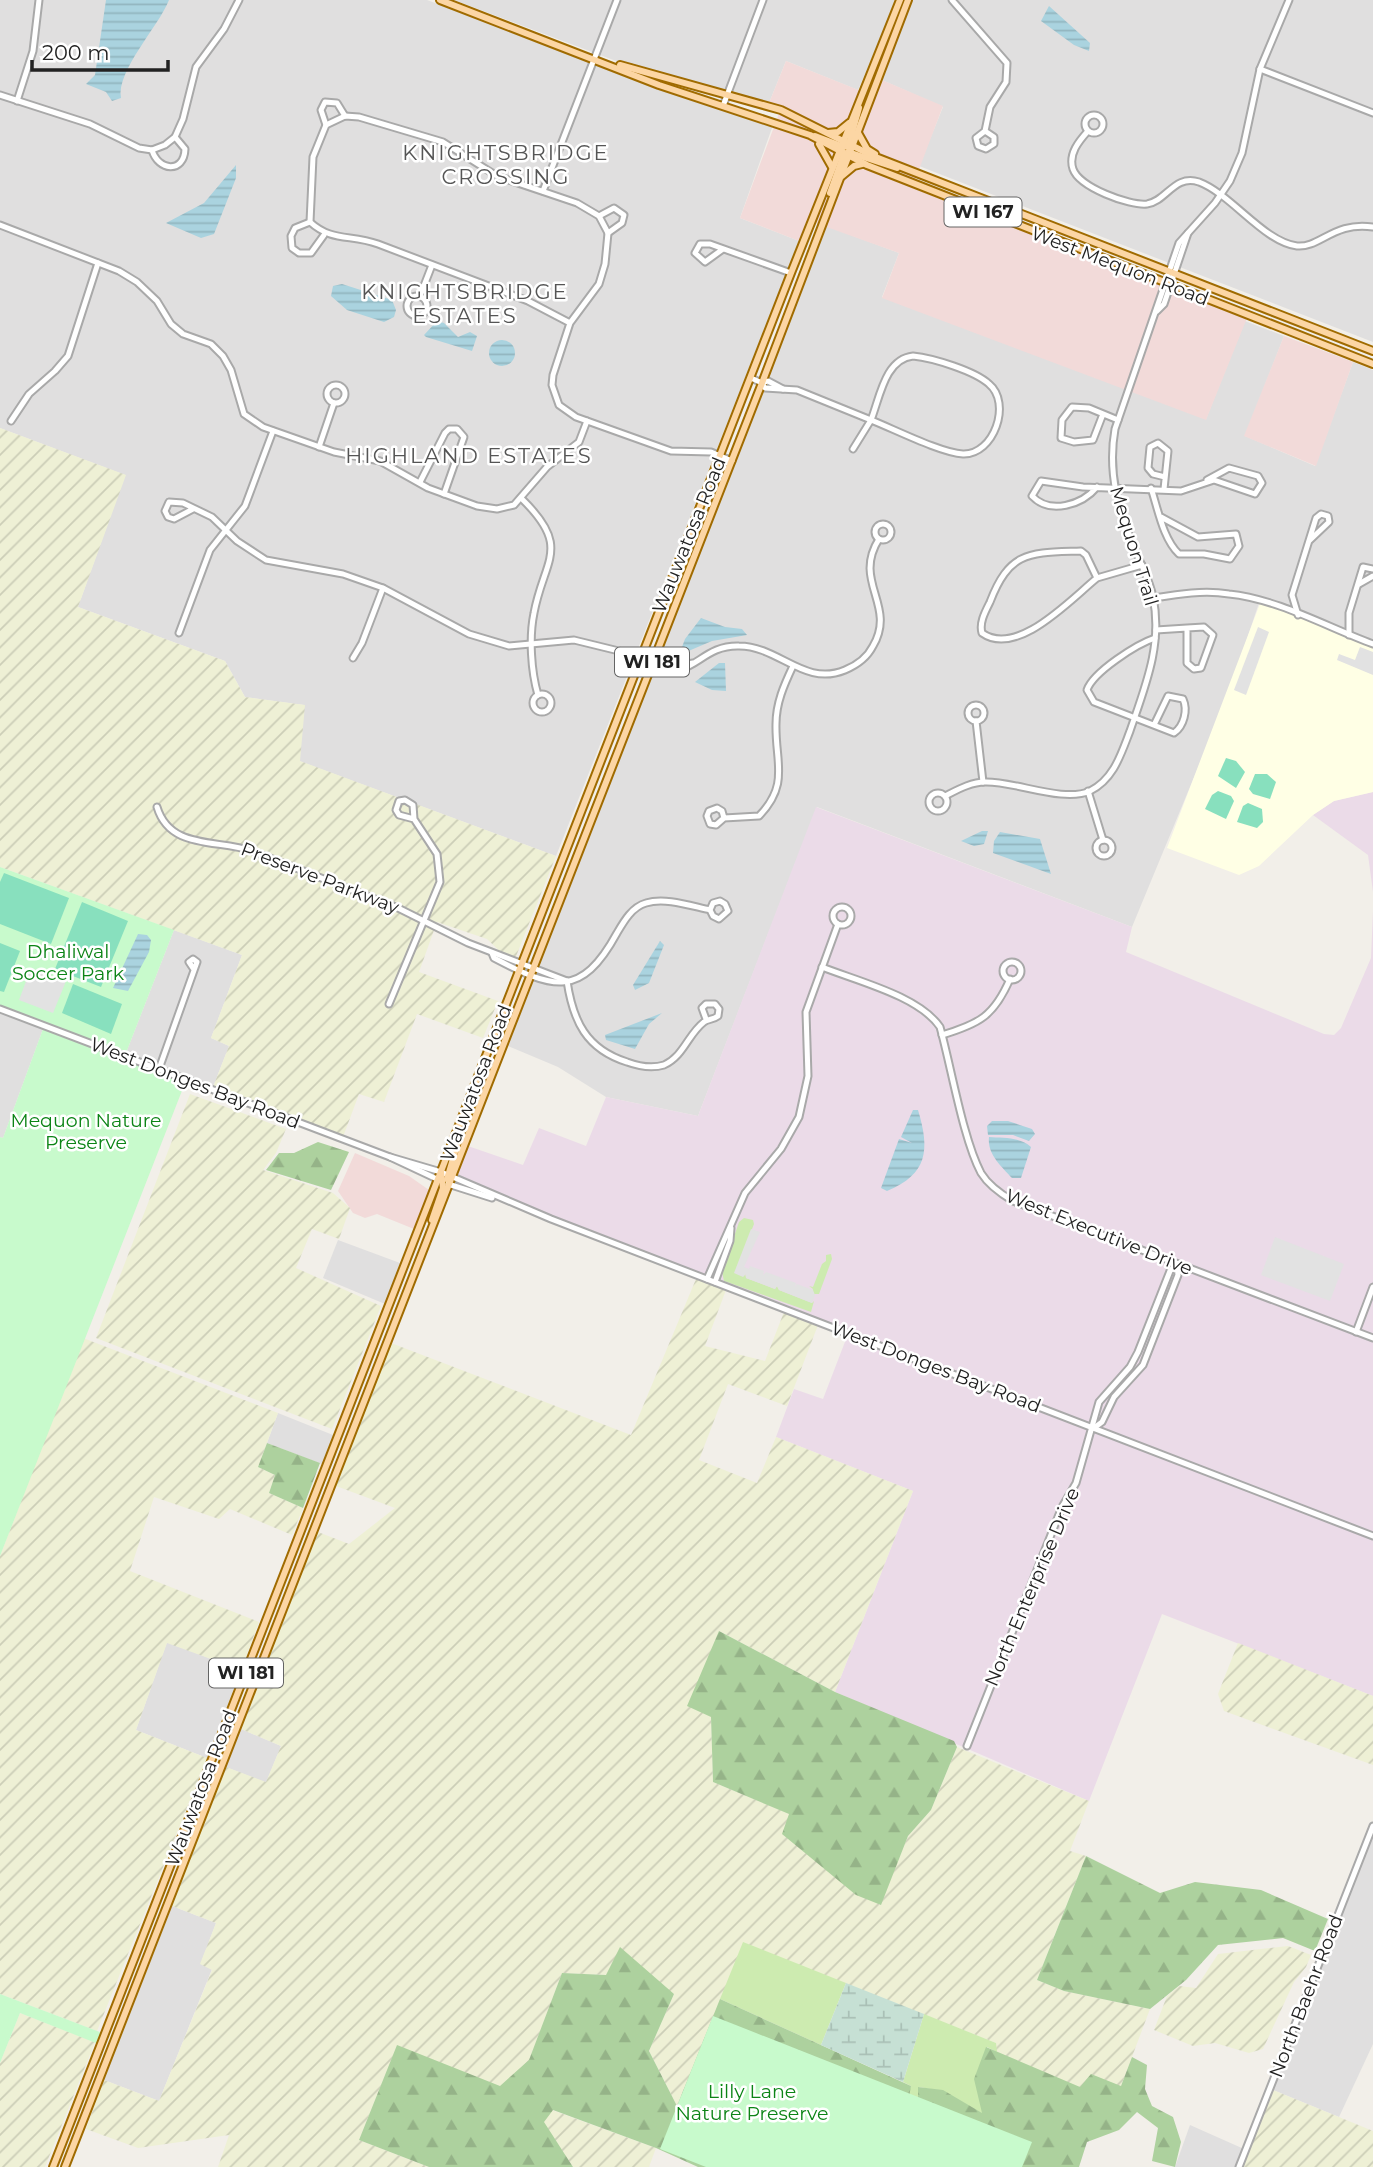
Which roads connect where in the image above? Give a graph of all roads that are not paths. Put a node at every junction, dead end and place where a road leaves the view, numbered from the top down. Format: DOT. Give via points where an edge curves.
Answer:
graph roads {
  1 [pos="40,0"];
  2 [pos="239,0"];
  3 [pos="440,0"];
  4 [pos="617,0"];
  5 [pos="764,0"];
  6 [pos="900,0"];
  7 [pos="908,0"];
  8 [pos="952,0"];
  9 [pos="1289,0"];
  10 [pos="595,58"];
  11 [pos="1260,69"];
  12 [pos="863,92"];
  13 [pos="727,93"];
  14 [pos="0,95"];
  15 [pos="18,100"];
  16 [pos="723,106"];
  17 [pos="1373,113"];
  18 [pos="345,116"];
  19 [pos="850,122"];
  20 [pos="326,125"];
  21 [pos="813,127"];
  22 [pos="985,131"];
  23 [pos="1088,131"];
  24 [pos="825,132"];
  25 [pos="858,133"];
  26 [pos="810,135"];
  27 [pos="175,137"];
  28 [pos="818,142"];
  29 [pos="152,150"];
  30 [pos="846,150"];
  31 [pos="886,161"];
  32 [pos="866,164"];
  33 [pos="833,168"];
  34 [pos="903,168"];
  35 [pos="841,178"];
  36 [pos="543,191"];
  37 [pos="1220,196"];
  38 [pos="599,216"];
  39 [pos="825,219"];
  40 [pos="310,222"];
  41 [pos="1,226"];
  42 [pos="1373,227"];
  43 [pos="608,233"];
  44 [pos="324,234"];
  45 [pos="0,236"];
  46 [pos="723,249"];
  47 [pos="98,263"];
  48 [pos="432,265"];
  49 [pos="1172,272"];
  50 [pos="791,273"];
  51 [pos="1167,285"];
  52 [pos="420,296"];
  53 [pos="1242,299"];
  54 [pos="1237,312"];
  55 [pos="570,323"];
  56 [pos="1349,342"];
  57 [pos="1373,351"];
  58 [pos="1345,353"];
  59 [pos="1373,364"];
  60 [pos="751,378"];
  61 [pos="762,383"];
  62 [pos="334,403"];
  63 [pos="1103,414"];
  64 [pos="871,420"];
  65 [pos="1118,420"];
  66 [pos="11,421"];
  67 [pos="587,421"];
  68 [pos="273,431"];
  69 [pos="319,447"];
  70 [pos="853,449"];
  71 [pos="720,456"];
  72 [pos="732,461"];
  73 [pos="1165,477"];
  74 [pos="1207,480"];
  75 [pos="420,482"];
  76 [pos="1097,487"];
  77 [pos="1114,487"];
  78 [pos="1151,488"];
  79 [pos="1164,489"];
  80 [pos="444,494"];
  81 [pos="522,499"];
  82 [pos="193,509"];
  83 [pos="1161,517"];
  84 [pos="226,530"];
  85 [pos="879,539"];
  86 [pos="1310,541"];
  87 [pos="1142,565"];
  88 [pos="1373,569"];
  89 [pos="1373,576"];
  90 [pos="1097,578"];
  91 [pos="1359,584"];
  92 [pos="383,588"];
  93 [pos="1154,598"];
  94 [pos="1298,615"];
  95 [pos="1188,628"];
  96 [pos="1156,630"];
  97 [pos="179,633"];
  98 [pos="1349,635"];
  99 [pos="1155,638"];
  100 [pos="533,644"];
  101 [pos="1373,644"];
  102 [pos="354,658"];
  103 [pos="640,660"];
  104 [pos="651,664"];
  105 [pos="793,666"];
  106 [pos="538,695"];
  107 [pos="1134,718"];
  108 [pos="976,721"];
  109 [pos="1154,725"];
  110 [pos="983,782"];
  111 [pos="1088,792"];
  112 [pos="945,796"];
  113 [pos="157,807"];
  114 [pos="724,818"];
  115 [pos="414,819"];
  116 [pos="1103,840"];
  117 [pos="710,910"];
  118 [pos="424,920"];
  119 [pos="838,924"];
  120 [pos="521,967"];
  121 [pos="822,967"];
  122 [pos="193,968"];
  123 [pos="533,972"];
  124 [pos="1010,979"];
  125 [pos="567,981"];
  126 [pos="389,1004"];
  127 [pos="0,1009"];
  128 [pos="706,1019"];
  129 [pos="942,1035"];
  130 [pos="159,1069"];
  131 [pos="390,1157"];
  132 [pos="447,1174"];
  133 [pos="444,1182"];
  134 [pos="498,1199"];
  135 [pos="731,1228"];
  136 [pos="1177,1264"];
  137 [pos="707,1279"];
  138 [pos="715,1282"];
  139 [pos="1373,1287"];
  140 [pos="1356,1332"];
  141 [pos="1373,1338"];
  142 [pos="1094,1428"];
  143 [pos="1373,1536"];
  144 [pos="967,1746"];
  145 [pos="1373,1826"];
  146 [pos="53,2167"];
  147 [pos="65,2167"];
  148 [pos="1239,2167"];
  1 -- 15 [label="street" via="33,51"];
  2 -- 27 [label="street" via="196,67"];
  3 -- 10 [label="main road, West Mequon Road / WI 167"];
  4 -- 10 [label="street"];
  5 -- 13 [label="street"];
  6 -- 12 [label="main road, Wauwatosa Road / WI 181"];
  7 -- 25 [label="main road, Wauwatosa Road / WI 181"];
  8 -- 22 [label="street" via="1007,63 1006,82 990,107"];
  9 -- 11 [label="street, Mequon Trail"];
  10 -- 13 [label="main road, West Mequon Road / WI 167"];
  10 -- 16 [label="main road, West Mequon Road / WI 167"];
  10 -- 36 [label="street"];
  11 -- 17 [label="street"];
  11 -- 37 [label="street, Mequon Trail" via="1247,140"];
  12 -- 19 [label="main road, Wauwatosa Road / WI 181"];
  12 -- 30 [label="main road"];
  13 -- 16 [label="street"];
  13 -- 21 [label="main road, West Mequon Road / WI 167" via="781,110"];
  14 -- 15 [label="street"];
  15 -- 29 [label="street"];
  16 -- 26 [label="main road, West Mequon Road / WI 167"];
  18 -- 20 [label="street"];
  18 -- 20 [label="street" via="337,103 325,102 321,110"];
  18 -- 36 [label="street" via="443,142 504,180"];
  19 -- 24 [label="main road" via="836,133"];
  19 -- 30 [label="main road, Wauwatosa Road / WI 181"];
  20 -- 40 [label="street" via="316,144"];
  21 -- 24 [label="main road, West Mequon Road / WI 167"];
  21 -- 26 [label="main road"];
  23 -- 37 [label="street" via="1071,161 1076,176 1089,186 1133,203 1154,202 1181,181 1198,182"];
  24 -- 30 [label="main road, West Mequon Road / WI 167"];
  25 -- 30 [label="main road, Wauwatosa Road / WI 181"];
  25 -- 31 [label="main road" via="867,149"];
  26 -- 28 [label="main road, West Mequon Road / WI 167"];
  26 -- 30 [label="main road"];
  27 -- 29 [label="street"];
  27 -- 29 [label="street" via="185,149 179,165 164,167"];
  28 -- 30 [label="main road, West Mequon Road / WI 167"];
  28 -- 33 [label="main road"];
  30 -- 31 [label="main road, West Mequon Road / WI 167"];
  30 -- 32 [label="main road, West Mequon Road / WI 167"];
  30 -- 33 [label="main road, Wauwatosa Road / WI 181"];
  30 -- 34 [label="main road" via="890,168"];
  30 -- 35 [label="main road, Wauwatosa Road / WI 181"];
  30 -- 39 [label="main road" via="827,200"];
  31 -- 34 [label="main road, West Mequon Road / WI 167"];
  32 -- 35 [label="main road" via="854,166"];
  32 -- 51 [label="main road, West Mequon Road / WI 167"];
  33 -- 50 [label="main road, Wauwatosa Road / WI 181"];
  34 -- 49 [label="main road, West Mequon Road / WI 167"];
  35 -- 39 [label="main road, Wauwatosa Road / WI 181"];
  36 -- 38 [label="street"];
  37 -- 42 [label="street" via="1295,246 1308,245 1346,226"];
  37 -- 49 [label="street, Mequon Trail" via="1179,243"];
  38 -- 43 [label="street"];
  38 -- 43 [label="street" via="614,208 624,215 622,223"];
  39 -- 61 [label="main road, Wauwatosa Road / WI 181"];
  40 -- 44 [label="street"];
  40 -- 44 [label="street" via="295,228 292,248 311,253"];
  41 -- 45 [label="street"];
  41 -- 47 [label="street"];
  43 -- 55 [label="street" via="599,284"];
  44 -- 48 [label="street" via="360,237"];
  46 -- 46 [label="street" via="700,244 696,258 705,262"];
  46 -- 50 [label="street"];
  47 -- 66 [label="street" via="68,356 29,394"];
  47 -- 68 [label="street" via="137,282 183,334 211,344 231,370 244,414"];
  48 -- 52 [label="street"];
  48 -- 55 [label="street" via="528,301"];
  49 -- 51 [label="street, Mequon Trail"];
  49 -- 53 [label="main road, West Mequon Road / WI 167"];
  50 -- 60 [label="main road, Wauwatosa Road / WI 181"];
  51 -- 54 [label="main road, West Mequon Road / WI 167"];
  51 -- 65 [label="street, Mequon Trail"];
  53 -- 54 [label="main road"];
  53 -- 56 [label="main road, West Mequon Road / WI 167"];
  54 -- 58 [label="main road, West Mequon Road / WI 167"];
  55 -- 67 [label="street" via="552,385 559,405"];
  56 -- 57 [label="main road, West Mequon Road / WI 167"];
  56 -- 58 [label="main road"];
  58 -- 59 [label="main road, West Mequon Road / WI 167"];
  60 -- 61 [label="street"];
  60 -- 71 [label="main road, Wauwatosa Road / WI 181"];
  61 -- 64 [label="street" via="765,388 797,390"];
  61 -- 72 [label="main road, Wauwatosa Road / WI 181"];
  62 -- 69 [label="street"];
  63 -- 63 [label="street" via="1072,407 1062,419 1061,438 1093,440"];
  63 -- 65 [label="street"];
  64 -- 64 [label="street" via="953,452 973,453 992,434 1000,404 991,385 980,378 926,358 903,357 890,370"];
  64 -- 70 [label="street"];
  65 -- 77 [label="street, Mequon Trail" via="1112,444"];
  67 -- 71 [label="street" via="671,451"];
  67 -- 81 [label="street" via="579,442 547,467"];
  68 -- 69 [label="street"];
  68 -- 84 [label="street" via="245,506"];
  69 -- 75 [label="street" via="380,461"];
  71 -- 72 [label="street"];
  71 -- 103 [label="main road, Wauwatosa Road / WI 181"];
  72 -- 104 [label="main road, Wauwatosa Road / WI 181"];
  73 -- 73 [label="street" via="1168,451 1158,443 1150,447 1148,468"];
  73 -- 79 [label="street"];
  74 -- 74 [label="street" via="1255,494 1262,482 1258,476 1229,468"];
  74 -- 79 [label="street" via="1186,491"];
  75 -- 80 [label="street"];
  75 -- 80 [label="street" via="445,433 457,429 464,438"];
  76 -- 76 [label="street" via="1041,481 1032,496 1055,506 1087,499"];
  76 -- 77 [label="street"];
  77 -- 78 [label="street"];
  77 -- 87 [label="street, Mequon Trail"];
  78 -- 79 [label="street"];
  78 -- 83 [label="street"];
  80 -- 81 [label="street" via="497,509"];
  81 -- 100 [label="street" via="547,530 552,557 533,616"];
  82 -- 82 [label="street" via="172,502 165,511 172,519"];
  82 -- 84 [label="street"];
  83 -- 83 [label="street" via="1179,554 1230,559 1239,546 1236,534 1198,537"];
  84 -- 92 [label="street" via="266,560 343,574"];
  84 -- 97 [label="street" via="210,550"];
  85 -- 105 [label="street" via="868,568 881,622 874,646 863,660 836,674 814,675"];
  86 -- 86 [label="street" via="1329,522 1328,516 1316,518"];
  86 -- 94 [label="street" via="1292,595"];
  87 -- 90 [label="street"];
  87 -- 93 [label="street, Mequon Trail"];
  88 -- 91 [label="street" via="1363,566"];
  89 -- 91 [label="street"];
  90 -- 90 [label="street" via="1081,551 1027,554 1011,563 999,578 981,623 982,634 996,639 1030,633"];
  91 -- 98 [label="street" via="1349,613"];
  92 -- 100 [label="street" via="469,634 509,646"];
  92 -- 102 [label="street"];
  93 -- 94 [label="street" via="1230,594"];
  93 -- 96 [label="street, Mequon Trail"];
  94 -- 98 [label="street"];
  95 -- 95 [label="street" via="1187,663 1201,668 1213,635 1204,627"];
  95 -- 96 [label="street"];
  96 -- 99 [label="street, Mequon Trail"];
  98 -- 101 [label="street"];
  99 -- 107 [label="street, Mequon Trail" via="1150,673"];
  99 -- 107 [label="street" via="1142,643 1088,686 1094,702"];
  100 -- 103 [label="street" via="574,640"];
  100 -- 106 [label="street"];
  103 -- 104 [label="street"];
  103 -- 120 [label="main road, Wauwatosa Road / WI 181"];
  104 -- 105 [label="street" via="676,673 717,649 743,646"];
  104 -- 123 [label="main road, Wauwatosa Road / WI 181"];
  105 -- 114 [label="street" via="777,710 780,771 773,798 758,816"];
  107 -- 109 [label="street"];
  107 -- 111 [label="street, Mequon Trail" via="1114,769"];
  108 -- 110 [label="street"];
  109 -- 109 [label="street" via="1174,733 1178,730 1186,709 1183,699 1168,696"];
  110 -- 111 [label="street" via="1066,794"];
  110 -- 112 [label="street"];
  111 -- 116 [label="street"];
  113 -- 118 [label="street, Preserve Parkway" via="161,820 187,840 230,844"];
  115 -- 118 [label="street" via="440,866 437,892"];
  117 -- 125 [label="street" via="665,902 639,906 623,922 597,966"];
  118 -- 120 [label="street, Preserve Parkway"];
  118 -- 126 [label="street"];
  119 -- 121 [label="street"];
  120 -- 123 [label="street, Preserve Parkway"];
  120 -- 132 [label="main road, Wauwatosa Road / WI 181" via="457,1131"];
  121 -- 129 [label="street, West Executive Drive" via="920,1007 934,1017"];
  121 -- 135 [label="street" via="806,1012 808,1076 802,1110 785,1143 745,1193"];
  122 -- 130 [label="street"];
  123 -- 125 [label="street, Preserve Parkway" via="553,983"];
  123 -- 132 [label="main road, Wauwatosa Road / WI 181"];
  124 -- 129 [label="street" via="993,1011 975,1025"];
  125 -- 128 [label="street" via="571,1007 588,1039 607,1055 638,1066 650,1068 673,1058"];
  127 -- 130 [label="street, West Donges Bay Road"];
  129 -- 136 [label="street, West Executive Drive" via="973,1152 990,1184 1013,1201"];
  130 -- 131 [label="street, West Donges Bay Road"];
  131 -- 132 [label="street, West Donges Bay Road"];
  131 -- 133 [label="street, West Donges Bay Road"];
  132 -- 133 [label="main road"];
  132 -- 133 [label="main road, Wauwatosa Road / WI 181"];
  132 -- 134 [label="street, West Donges Bay Road"];
  133 -- 134 [label="street, West Donges Bay Road"];
  133 -- 146 [label="main road, Wauwatosa Road / WI 181"];
  133 -- 147 [label="main road, Wauwatosa Road / WI 181" via="431,1232"];
  134 -- 137 [label="street, West Donges Bay Road"];
  135 -- 137 [label="street"];
  135 -- 138 [label="street"];
  136 -- 140 [label="street, West Executive Drive"];
  136 -- 142 [label="street, North Enterprise Drive" via="1130,1367 1100,1402"];
  136 -- 142 [label="street, North Enterprise Drive" via="1178,1275 1143,1365"];
  137 -- 138 [label="street, West Donges Bay Road"];
  138 -- 142 [label="street, West Donges Bay Road"];
  139 -- 140 [label="street"];
  140 -- 141 [label="street, West Executive Drive"];
  142 -- 143 [label="street, West Donges Bay Road"];
  142 -- 144 [label="street, North Enterprise Drive" via="1076,1483 1062,1507"];
  145 -- 148 [label="street, North Baehr Road"];
}
